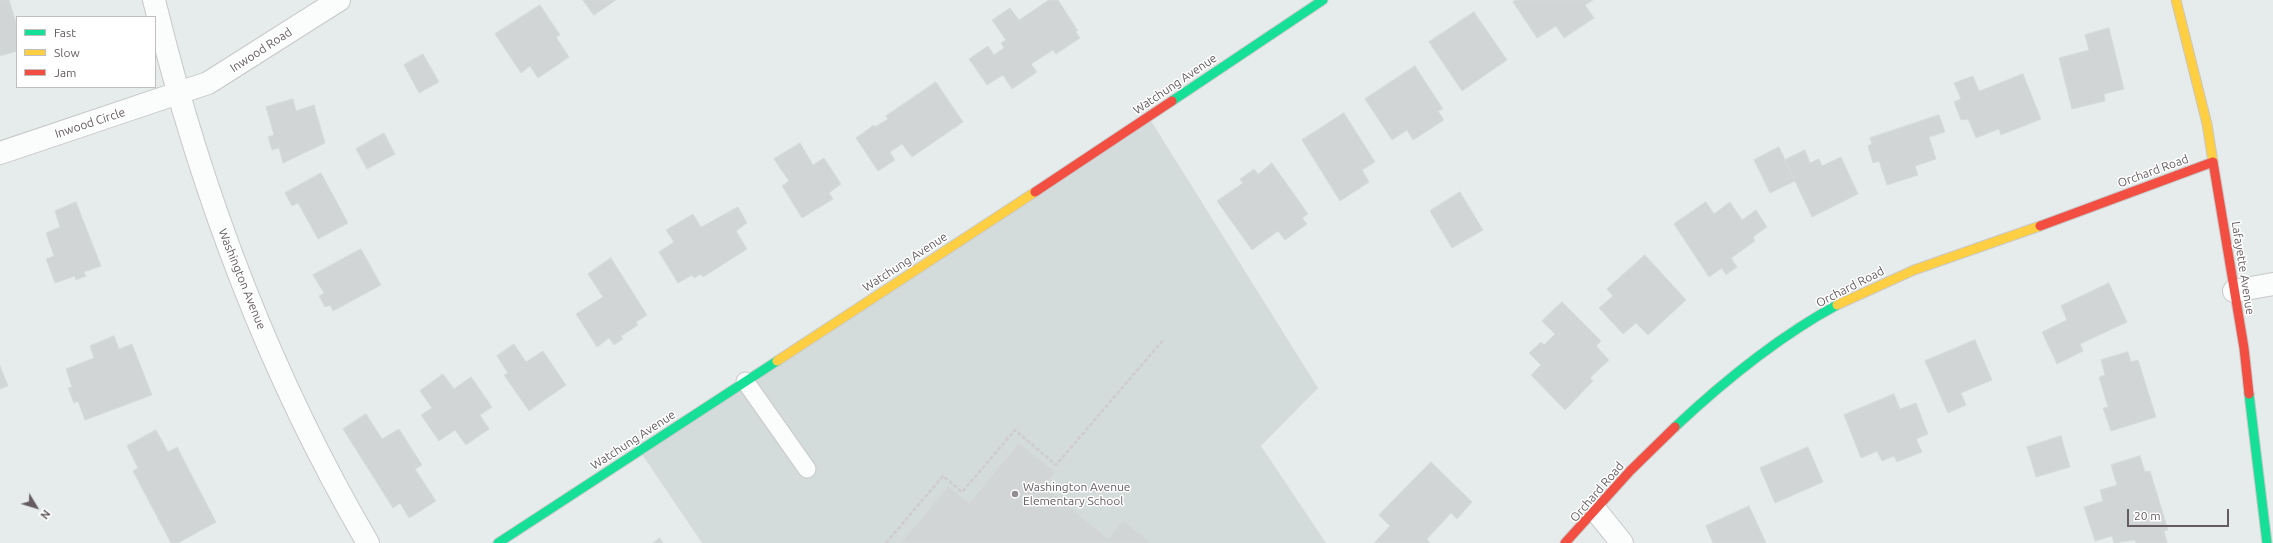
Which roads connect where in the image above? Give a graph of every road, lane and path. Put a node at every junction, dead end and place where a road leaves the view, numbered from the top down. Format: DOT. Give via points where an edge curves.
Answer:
graph roads {
  1 [pos="154,0"];
  2 [pos="339,0"];
  3 [pos="1323,0"];
  4 [pos="2176,0"];
  5 [pos="179,94"];
  6 [pos="0,153"];
  7 [pos="2213,162"];
  8 [pos="2273,284"];
  9 [pos="2234,291"];
  10 [pos="1164,339"];
  11 [pos="745,381"];
  12 [pos="807,469"];
  13 [pos="1597,512"];
  14 [pos="368,543"];
  15 [pos="498,543"];
  16 [pos="886,543"];
  17 [pos="1565,543"];
  18 [pos="1622,543"];
  19 [pos="2267,543"];
  1 -- 5 [label="street, Washington Avenue"];
  2 -- 5 [label="street, Inwood Road" via="221,76"];
  3 -- 11 [label="street, Watchung Avenue"];
  4 -- 7 [label="street, Lafayette Avenue" via="2207,124"];
  5 -- 6 [label="street, Inwood Circle"];
  5 -- 14 [label="street, Washington Avenue" via="224,239 253,311 286,387 340,495"];
  7 -- 9 [label="street, Lafayette Avenue"];
  7 -- 13 [label="street, Orchard Road" via="1903,273 1805,324 1751,362 1685,416 1638,463"];
  8 -- 9 [label="street"];
  9 -- 19 [label="street, Lafayette Avenue" via="2244,348"];
  10 -- 16 [label="path" via="1056,465 1015,430 962,492 943,476"];
  11 -- 12 [label="lane"];
  11 -- 15 [label="street, Watchung Avenue"];
  13 -- 17 [label="street, Orchard Road"];
  13 -- 18 [label="street"];
}
